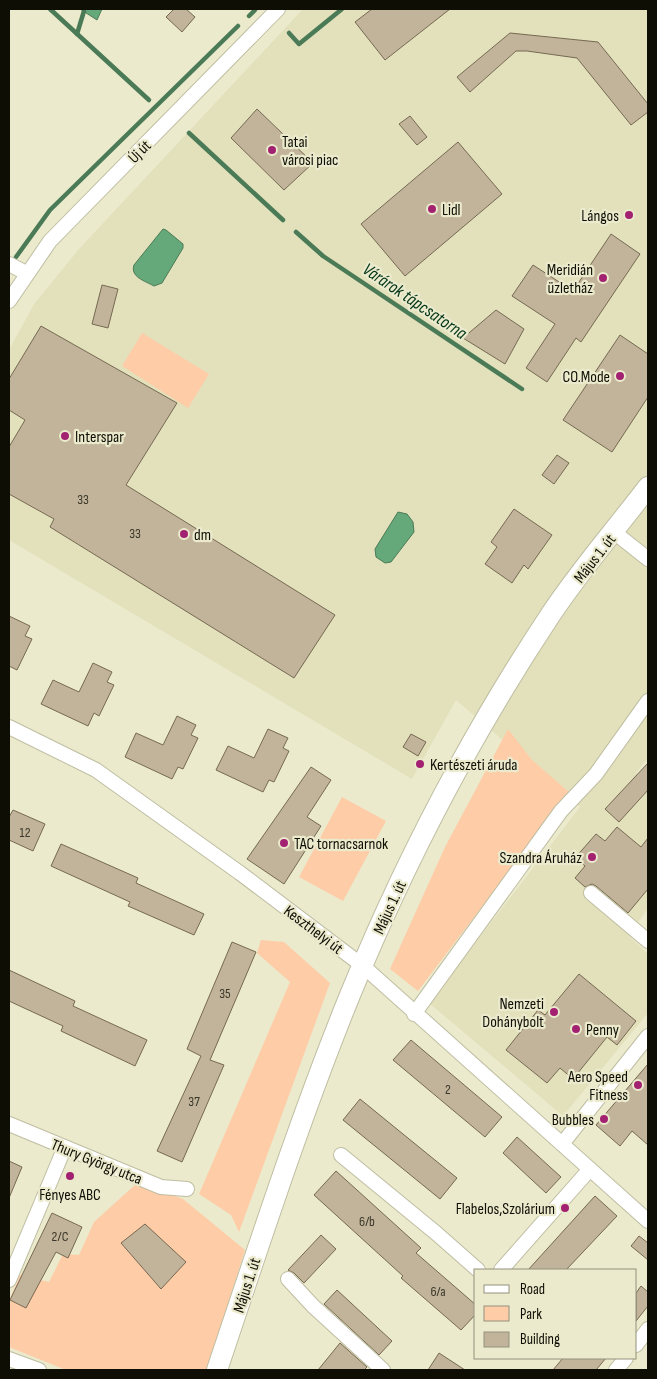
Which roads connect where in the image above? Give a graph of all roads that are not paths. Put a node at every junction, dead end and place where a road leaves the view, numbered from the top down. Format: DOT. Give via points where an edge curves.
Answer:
graph roads {
  1 [pos="278,9"];
  2 [pos="9,264"];
  3 [pos="26,273"];
  4 [pos="9,301"];
  5 [pos="648,487"];
  6 [pos="614,532"];
  7 [pos="648,559"];
  8 [pos="648,701"];
  9 [pos="9,727"];
  10 [pos="591,893"];
  11 [pos="648,942"];
  12 [pos="363,966"];
  13 [pos="414,1014"];
  14 [pos="648,1036"];
  15 [pos="9,1124"];
  16 [pos="562,1144"];
  17 [pos="64,1149"];
  18 [pos="341,1155"];
  19 [pos="590,1169"];
  20 [pos="187,1189"];
  21 [pos="648,1221"];
  22 [pos="477,1269"];
  23 [pos="503,1269"];
  24 [pos="288,1279"];
  25 [pos="9,1280"];
  26 [pos="648,1329"];
  27 [pos="637,1344"];
  28 [pos="9,1359"];
  29 [pos="625,1359"];
  30 [pos="38,1370"];
  31 [pos="218,1370"];
  32 [pos="383,1370"];
  33 [pos="616,1370"];
  1 -- 3 [label="street, Új út" via="50,241"];
  2 -- 3 [label="street"];
  3 -- 4 [label="street, Új út"];
  5 -- 6 [label="main road, Május 1. út"];
  6 -- 7 [label="street"];
  6 -- 12 [label="main road, Május 1. út" via="553,612 493,709 441,801"];
  8 -- 13 [label="street" via="596,774 561,811"];
  9 -- 12 [label="street, Keszthelyi út" via="96,770"];
  10 -- 11 [label="street"];
  12 -- 13 [label="street, Keszthelyi út"];
  12 -- 31 [label="main road, Május 1. út" via="298,1134"];
  13 -- 16 [label="street, Keszthelyi út"];
  14 -- 16 [label="street"];
  15 -- 17 [label="street, Thury György utca"];
  16 -- 19 [label="street, Keszthelyi út"];
  17 -- 20 [label="street, Thury György utca" via="161,1187"];
  17 -- 25 [label="street"];
  18 -- 22 [label="street"];
  19 -- 21 [label="street, Keszthelyi út"];
  19 -- 23 [label="street"];
  24 -- 32 [label="street"];
  26 -- 27 [label="street"];
  28 -- 30 [label="street"];
  29 -- 33 [label="street"];
}
